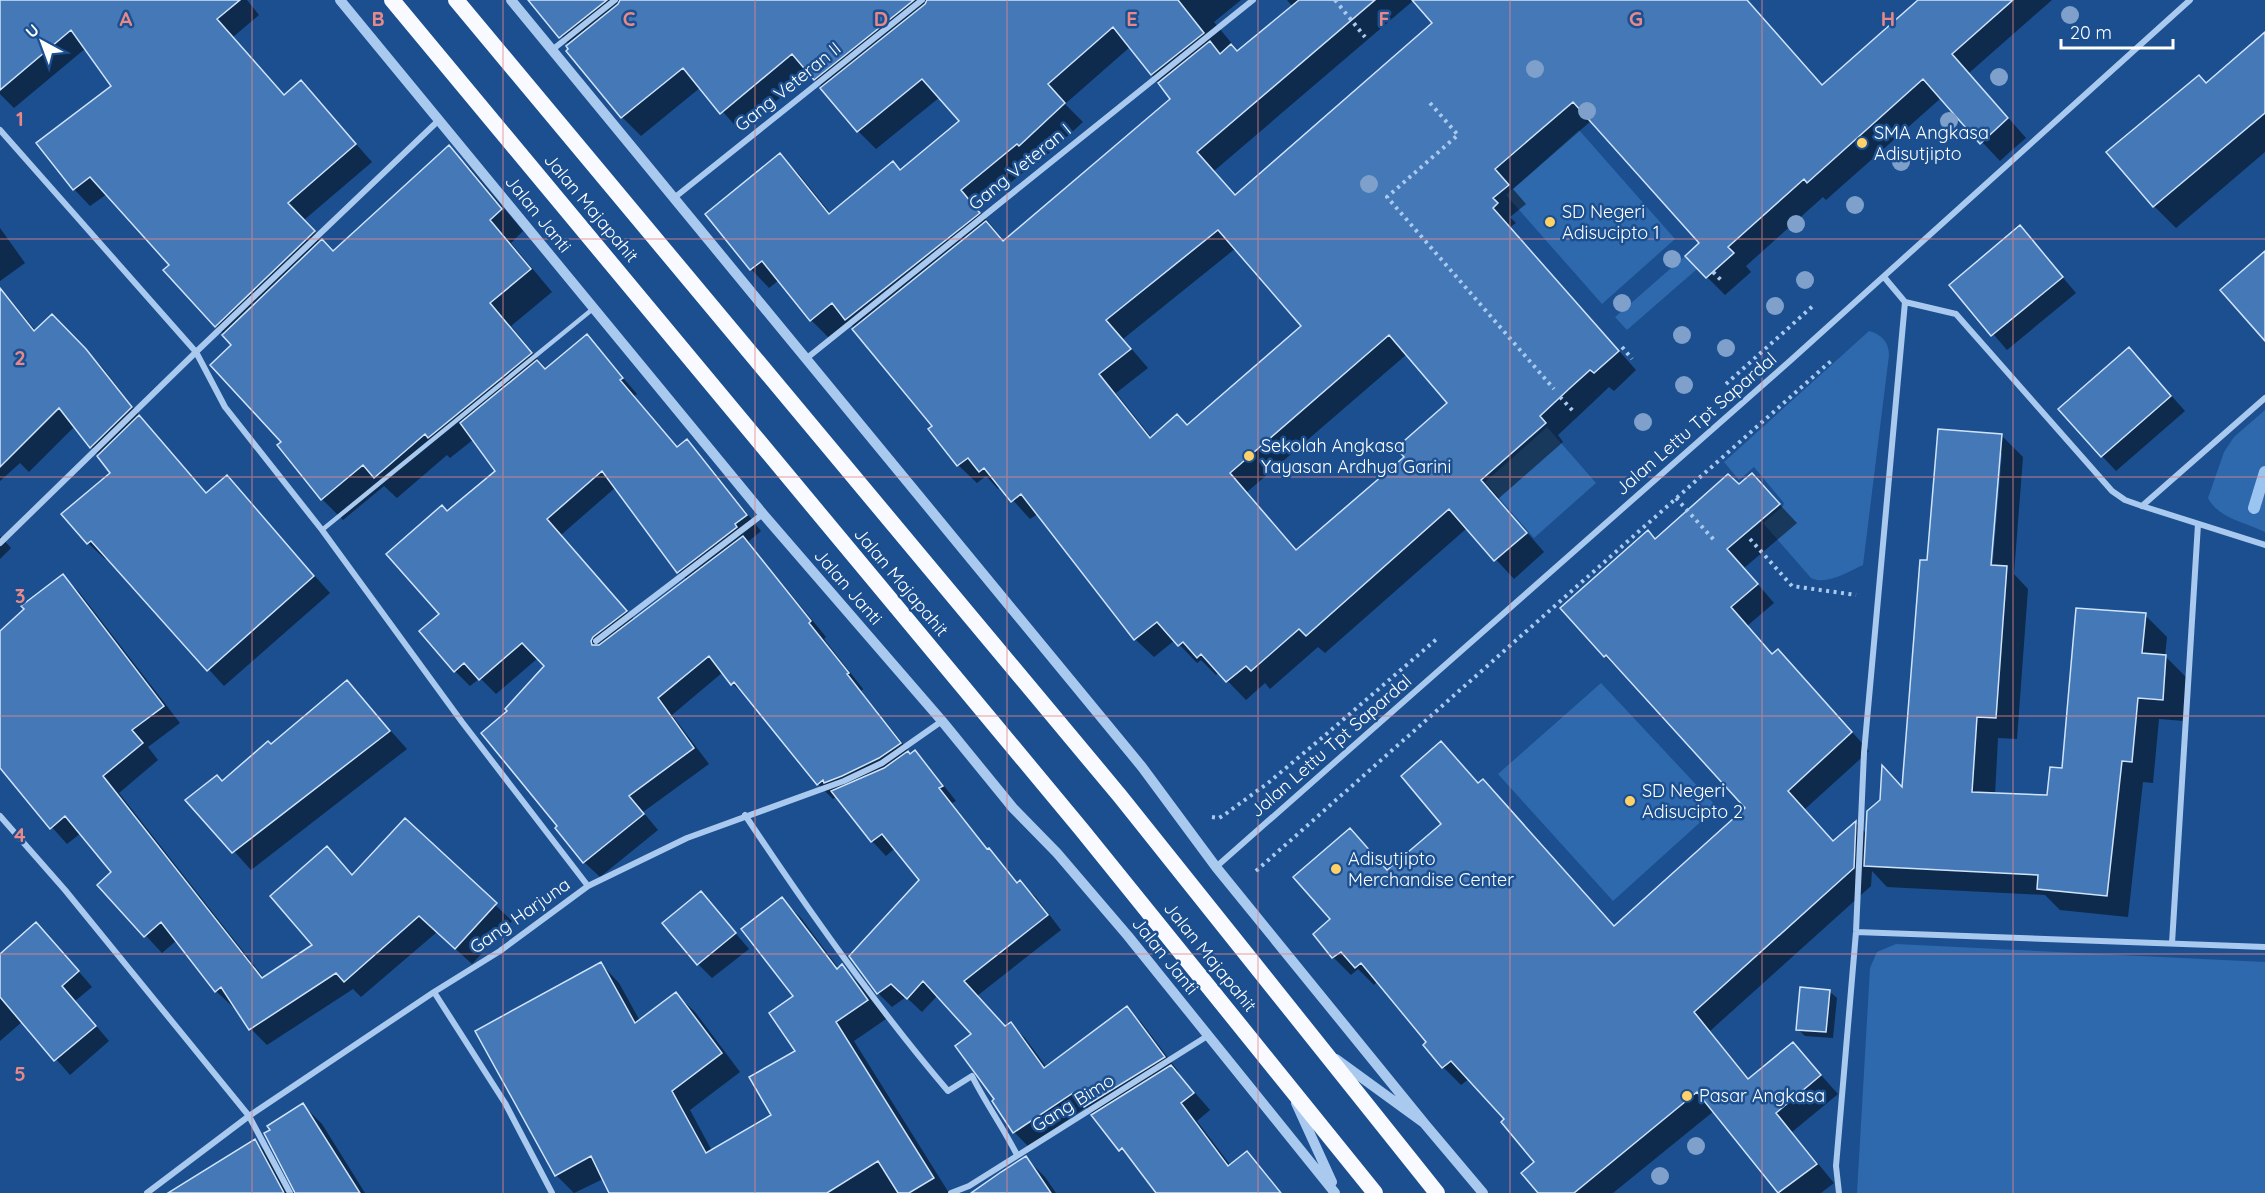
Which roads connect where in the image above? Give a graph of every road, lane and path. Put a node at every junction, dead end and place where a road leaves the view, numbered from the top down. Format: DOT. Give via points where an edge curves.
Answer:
graph roads {
  1 [pos="340,0"];
  2 [pos="392,0"];
  3 [pos="456,0"];
  4 [pos="511,0"];
  5 [pos="615,0"];
  6 [pos="922,0"];
  7 [pos="1253,0"];
  8 [pos="1335,0"];
  9 [pos="2190,0"];
  10 [pos="1365,37"];
  11 [pos="552,51"];
  12 [pos="1430,103"];
  13 [pos="439,120"];
  14 [pos="0,130"];
  15 [pos="674,198"];
  16 [pos="1713,272"];
  17 [pos="1884,277"];
  18 [pos="1721,280"];
  19 [pos="1818,302"];
  20 [pos="1905,302"];
  21 [pos="594,308"];
  22 [pos="1622,347"];
  23 [pos="196,352"];
  24 [pos="807,358"];
  25 [pos="1632,359"];
  26 [pos="1831,361"];
  27 [pos="1722,387"];
  28 [pos="1554,390"];
  29 [pos="1560,397"];
  30 [pos="2265,398"];
  31 [pos="1573,411"];
  32 [pos="1676,498"];
  33 [pos="2142,506"];
  34 [pos="763,514"];
  35 [pos="2198,524"];
  36 [pos="322,530"];
  37 [pos="1750,539"];
  38 [pos="1714,540"];
  39 [pos="0,543"];
  40 [pos="2265,545"];
  41 [pos="1878,597"];
  42 [pos="1440,635"];
  43 [pos="596,641"];
  44 [pos="942,721"];
  45 [pos="1205,814"];
  46 [pos="745,815"];
  47 [pos="0,816"];
  48 [pos="1216,867"];
  49 [pos="1256,871"];
  50 [pos="588,886"];
  51 [pos="1856,933"];
  52 [pos="2172,943"];
  53 [pos="2265,947"];
  54 [pos="434,992"];
  55 [pos="1209,1035"];
  56 [pos="1322,1048"];
  57 [pos="1286,1082"];
  58 [pos="249,1116"];
  59 [pos="1424,1123"];
  60 [pos="1017,1155"];
  61 [pos="970,1190"];
  62 [pos="147,1193"];
  63 [pos="290,1193"];
  64 [pos="552,1193"];
  65 [pos="951,1193"];
  66 [pos="1336,1193"];
  67 [pos="1375,1193"];
  68 [pos="1437,1193"];
  69 [pos="1483,1193"];
  70 [pos="1839,1193"];
  1 -- 13 [label="street, Jalan Janti"];
  2 -- 57 [label="highway, Jalan Majapahit" via="1082,830"];
  3 -- 56 [label="highway, Jalan Majapahit" via="1120,796"];
  4 -- 11 [label="street"];
  5 -- 11 [label="street"];
  6 -- 15 [label="street, Gang Veteran II"];
  7 -- 24 [label="street, Gang Veteran I"];
  8 -- 10 [label="path"];
  9 -- 17 [label="street, Jalan Lettu Tpt Sapardal"];
  11 -- 15 [label="street"];
  12 -- 28 [label="path" via="1458,135 1387,197"];
  13 -- 21 [label="street, Jalan Janti"];
  13 -- 23 [label="street"];
  14 -- 23 [label="street"];
  15 -- 24 [label="street"];
  16 -- 18 [label="path"];
  17 -- 20 [label="street"];
  17 -- 48 [label="street, Jalan Lettu Tpt Sapardal"];
  19 -- 27 [label="path"];
  20 -- 33 [label="street" via="1956,314 2112,491"];
  20 -- 41 [label="street"];
  21 -- 34 [label="street, Jalan Janti"];
  21 -- 36 [label="lane"];
  22 -- 25 [label="path"];
  23 -- 36 [label="street" via="225,407"];
  23 -- 39 [label="street"];
  24 -- 48 [label="street" via="1142,767"];
  26 -- 32 [label="path"];
  29 -- 31 [label="path"];
  30 -- 33 [label="street"];
  32 -- 38 [label="path"];
  32 -- 49 [label="path"];
  33 -- 35 [label="street"];
  34 -- 43 [label="street"];
  34 -- 44 [label="street, Jalan Janti"];
  35 -- 40 [label="street"];
  35 -- 52 [label="street"];
  36 -- 50 [label="street"];
  37 -- 41 [label="path" via="1792,586"];
  41 -- 51 [label="street" via="1864,753"];
  42 -- 45 [label="path" via="1268,783 1219,818"];
  44 -- 46 [label="street, Gang Harjuna" via="882,763 844,781"];
  44 -- 55 [label="street, Jalan Janti" via="1012,808 1057,853"];
  46 -- 50 [label="street, Gang Harjuna"];
  46 -- 60 [label="street" via="916,1054 948,1091 972,1076"];
  47 -- 58 [label="street" via="73,899"];
  48 -- 59 [label="street"];
  50 -- 54 [label="street, Gang Harjuna" via="500,951"];
  51 -- 52 [label="street"];
  51 -- 70 [label="street" via="1836,1166"];
  52 -- 53 [label="street"];
  54 -- 58 [label="street, Gang Harjuna"];
  54 -- 64 [label="street" via="505,1102"];
  55 -- 60 [label="street, Gang Bimo"];
  55 -- 66 [label="street, Jalan Janti"];
  56 -- 59 [label="street"];
  56 -- 68 [label="highway, Jalan Majapahit"];
  57 -- 66 [label="street"];
  57 -- 67 [label="highway, Jalan Majapahit"];
  58 -- 62 [label="street, Gang Harjuna"];
  58 -- 63 [label="street"];
  59 -- 69 [label="street"];
  60 -- 61 [label="street, Gang Bimo"];
  61 -- 65 [label="street, Gang Bimo"];
}
